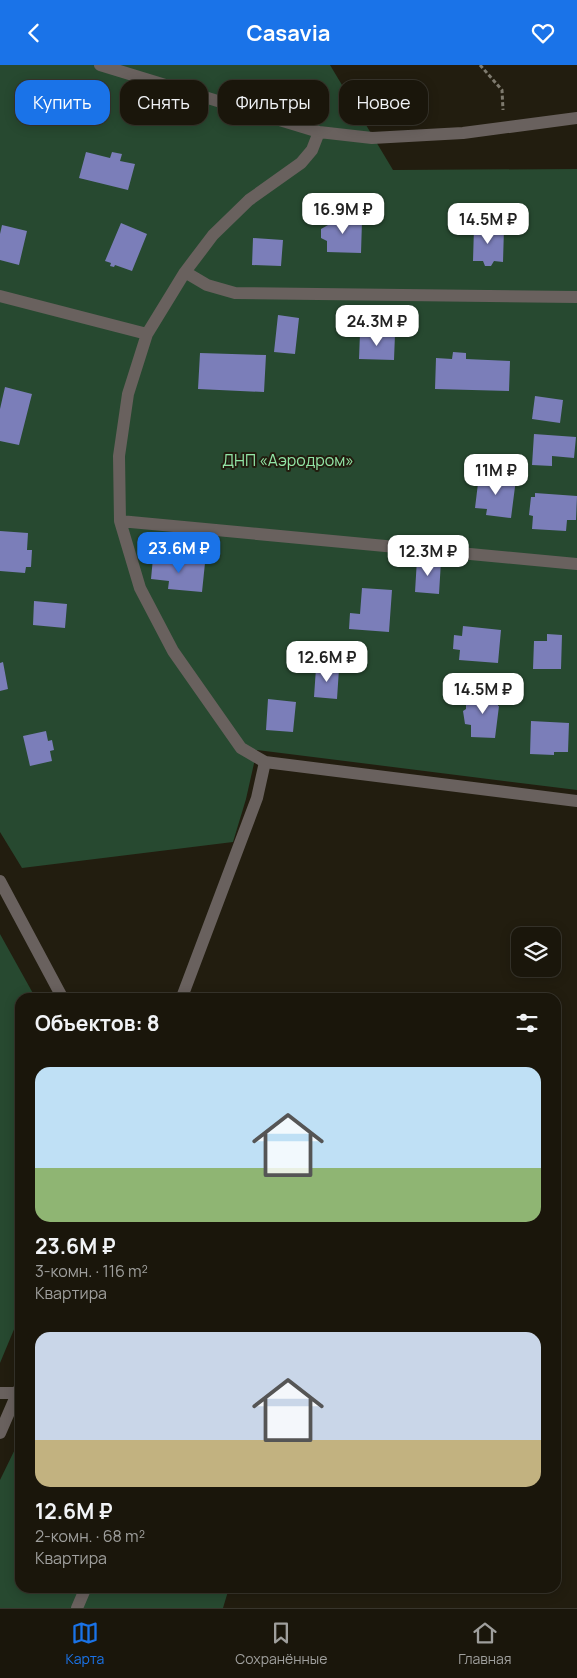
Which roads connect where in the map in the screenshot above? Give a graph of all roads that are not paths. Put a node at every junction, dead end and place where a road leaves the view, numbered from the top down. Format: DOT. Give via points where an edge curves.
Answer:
graph roads {
  1 [pos="100,65"];
  2 [pos="577,119"];
  3 [pos="320,132"];
  4 [pos="185,272"];
  5 [pos="0,296"];
  6 [pos="577,297"];
  7 [pos="147,334"];
  8 [pos="120,521"];
  9 [pos="577,564"];
  10 [pos="264,762"];
  11 [pos="577,801"];
  12 [pos="0,881"];
  13 [pos="60,993"];
  14 [pos="184,993"];
  15 [pos="15,1391"];
  16 [pos="0,1393"];
  17 [pos="15,1399"];
  18 [pos="0,1433"];
  19 [pos="83,1593"];
  20 [pos="77,1608"];
  1 -- 3 [label="street"];
  2 -- 3 [label="street" via="464,133 372,138"];
  3 -- 4 [label="street" via="312,150 301,163 249,200 213,235"];
  4 -- 6 [label="street" via="207,285 235,293"];
  4 -- 7 [label="street"];
  5 -- 7 [label="street"];
  7 -- 8 [label="street" via="128,394 119,456"];
  8 -- 9 [label="street"];
  8 -- 10 [label="street" via="140,588 172,651 242,749"];
  10 -- 11 [label="street"];
  10 -- 14 [label="street" via="257,798"];
  12 -- 13 [label="street"];
  15 -- 16 [label="street"];
  17 -- 18 [label="street"];
  19 -- 20 [label="street"];
}
